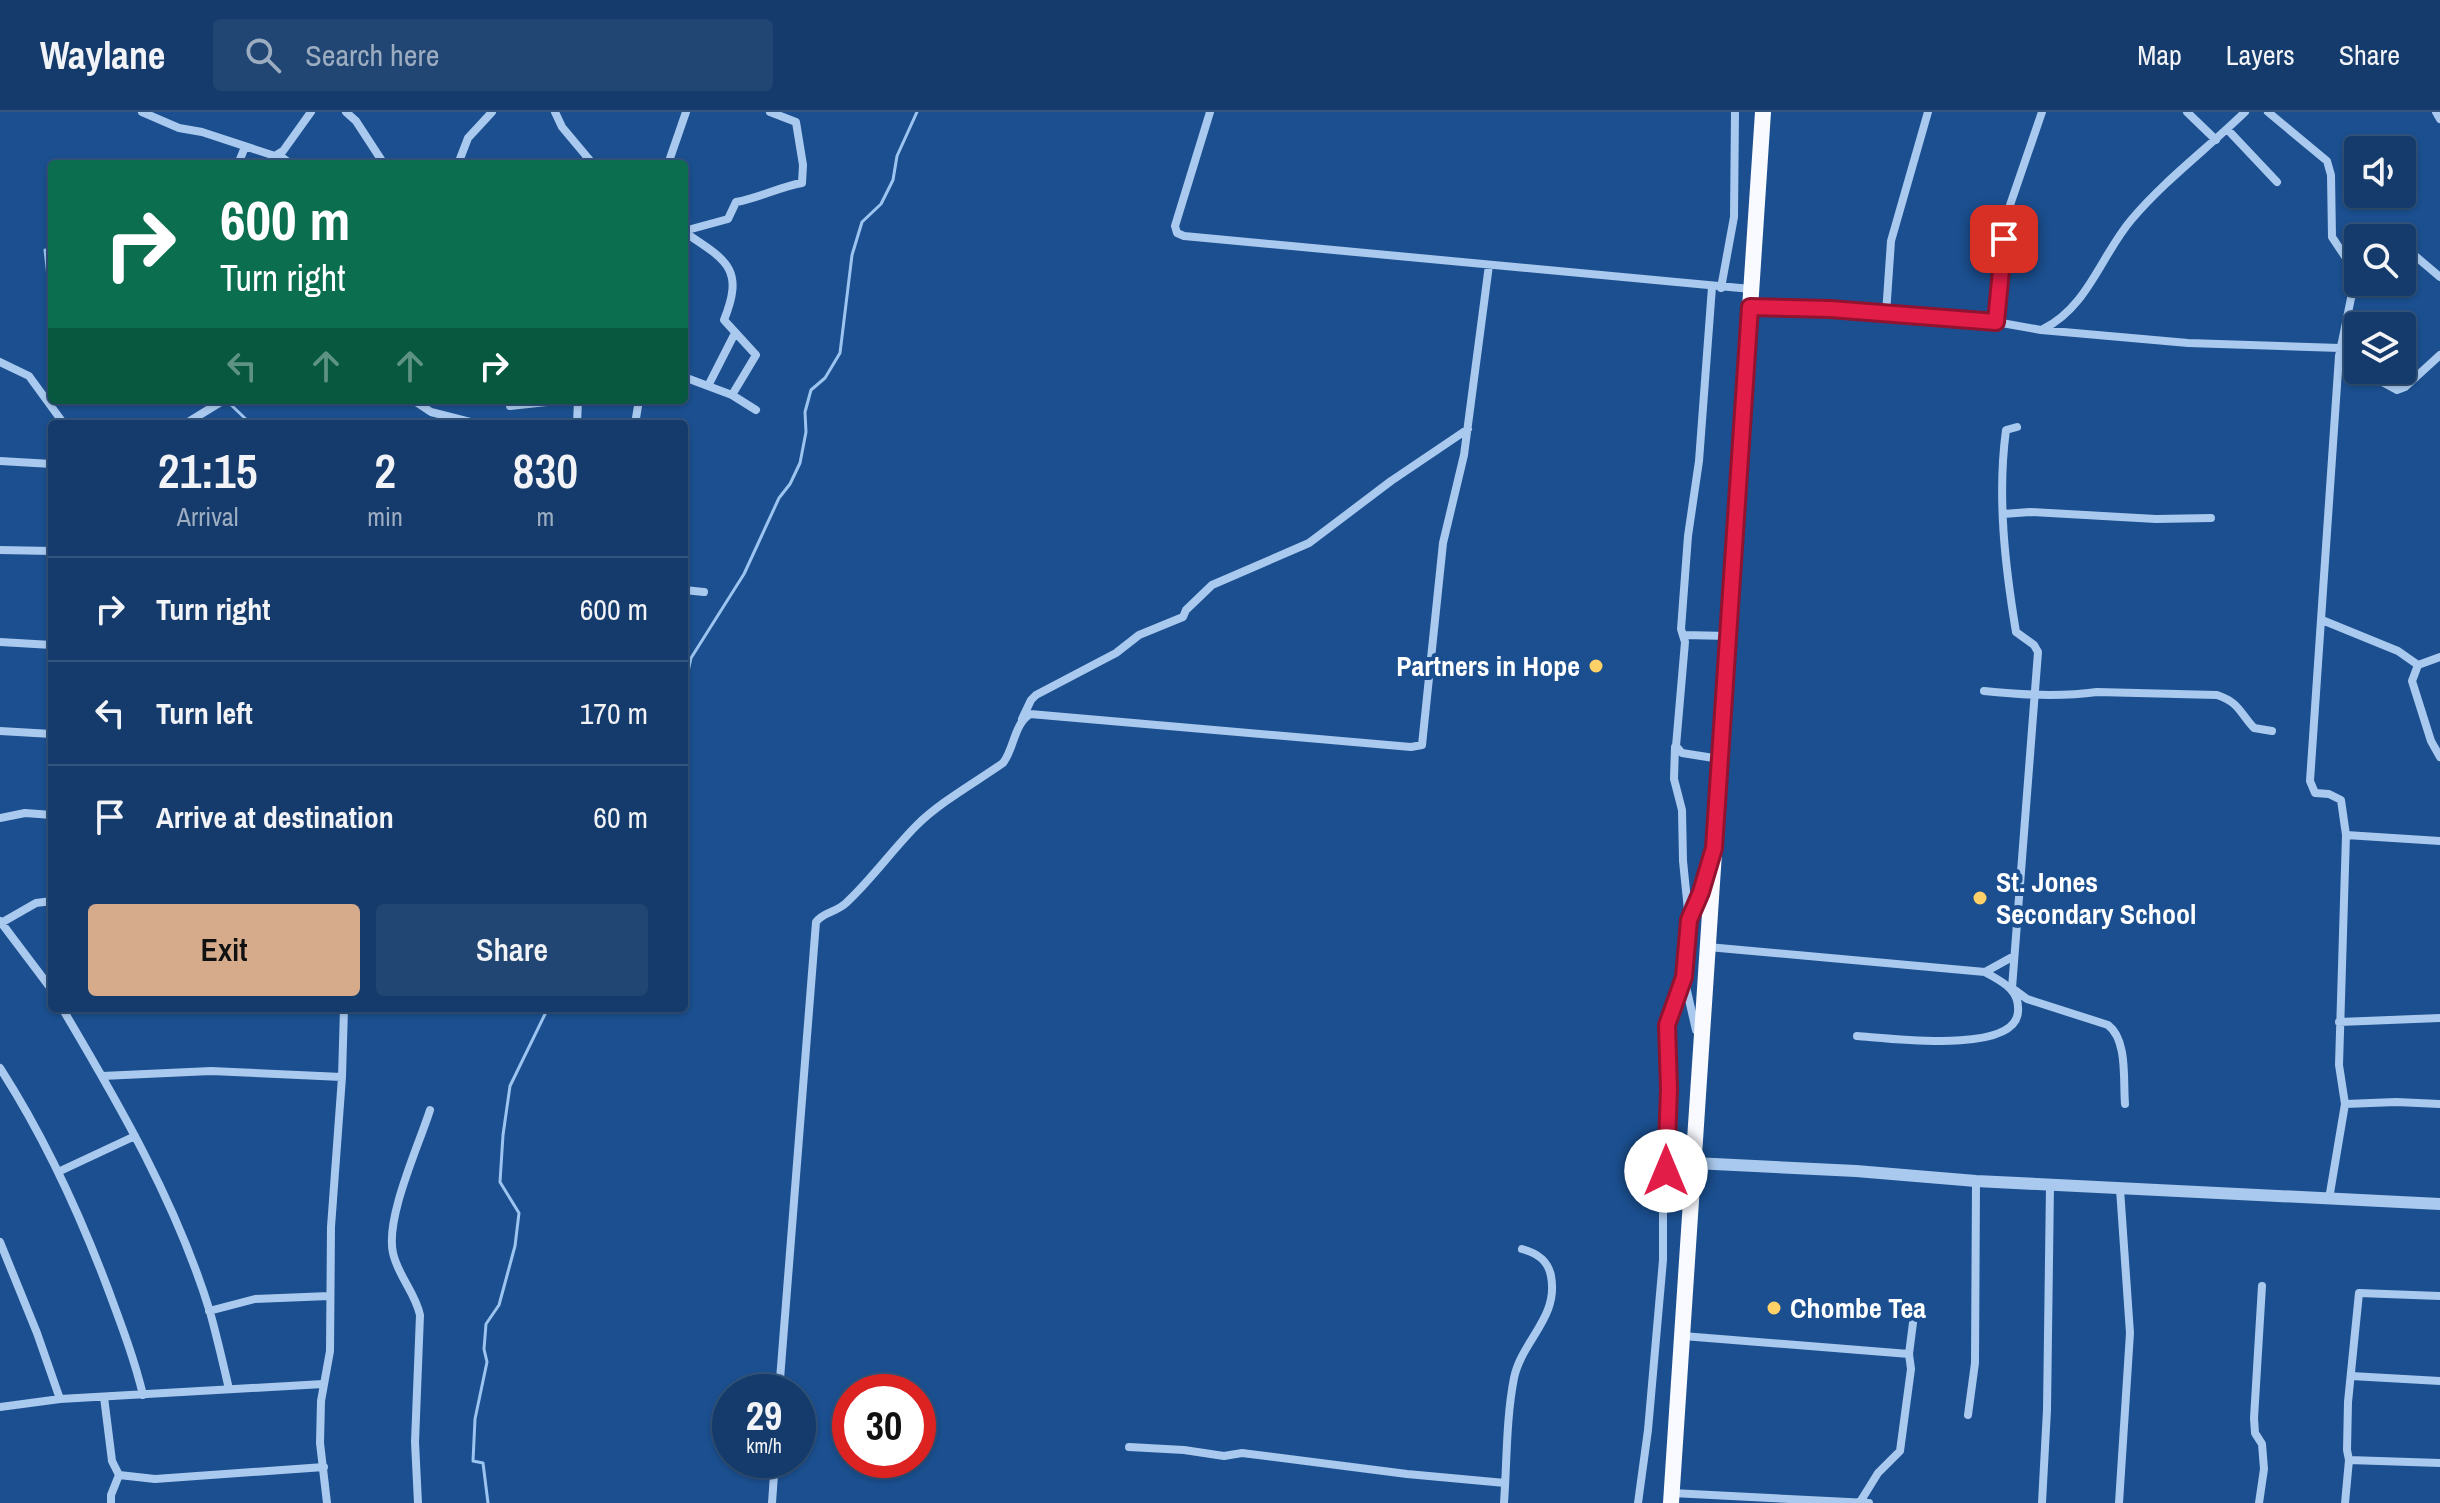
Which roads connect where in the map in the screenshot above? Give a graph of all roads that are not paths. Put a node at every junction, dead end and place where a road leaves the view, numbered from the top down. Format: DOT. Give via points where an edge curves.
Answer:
graph roads {
  1 [pos="142,112"];
  2 [pos="311,112"];
  3 [pos="346,112"];
  4 [pos="362,112"];
  5 [pos="492,112"];
  6 [pos="555,112"];
  7 [pos="686,112"];
  8 [pos="770,112"];
  9 [pos="1210,112"];
  10 [pos="1735,112"];
  11 [pos="1763,112"];
  12 [pos="1928,112"];
  13 [pos="2042,112"];
  14 [pos="2187,112"];
  15 [pos="2245,112"];
  16 [pos="2268,112"];
  17 [pos="2436,112"];
  18 [pos="2440,119"];
  19 [pos="356,121"];
  20 [pos="2227,129"];
  21 [pos="2216,140"];
  22 [pos="245,147"];
  23 [pos="280,156"];
  24 [pos="240,160"];
  25 [pos="286,160"];
  26 [pos="381,160"];
  27 [pos="460,160"];
  28 [pos="590,160"];
  29 [pos="669,160"];
  30 [pos="2277,182"];
  31 [pos="688,230"];
  32 [pos="688,234"];
  33 [pos="2416,257"];
  34 [pos="1489,265"];
  35 [pos="2440,277"];
  36 [pos="1716,287"];
  37 [pos="1751,289"];
  38 [pos="1750,307"];
  39 [pos="1886,314"];
  40 [pos="1996,322"];
  41 [pos="2041,330"];
  42 [pos="735,333"];
  43 [pos="2339,352"];
  44 [pos="2440,355"];
  45 [pos="2344,356"];
  46 [pos="0,362"];
  47 [pos="2416,376"];
  48 [pos="688,378"];
  49 [pos="2384,384"];
  50 [pos="2407,384"];
  51 [pos="708,386"];
  52 [pos="732,395"];
  53 [pos="48,402"];
  54 [pos="218,404"];
  55 [pos="419,404"];
  56 [pos="528,404"];
  57 [pos="510,406"];
  58 [pos="756,410"];
  59 [pos="192,420"];
  60 [pos="462,420"];
  61 [pos="2017,427"];
  62 [pos="1468,429"];
  63 [pos="0,461"];
  64 [pos="48,464"];
  65 [pos="2003,514"];
  66 [pos="2211,518"];
  67 [pos="0,550"];
  68 [pos="48,551"];
  69 [pos="688,590"];
  70 [pos="704,592"];
  71 [pos="2322,620"];
  72 [pos="1684,635"];
  73 [pos="1728,636"];
  74 [pos="0,642"];
  75 [pos="48,645"];
  76 [pos="2440,657"];
  77 [pos="2418,665"];
  78 [pos="1984,691"];
  79 [pos="2036,695"];
  80 [pos="1022,720"];
  81 [pos="0,731"];
  82 [pos="2272,731"];
  83 [pos="48,734"];
  84 [pos="1676,746"];
  85 [pos="2440,757"];
  86 [pos="1720,759"];
  87 [pos="48,815"];
  88 [pos="0,818"];
  89 [pos="2346,835"];
  90 [pos="2440,841"];
  91 [pos="1714,848"];
  92 [pos="48,902"];
  93 [pos="1689,920"];
  94 [pos="1,922"];
  95 [pos="1707,947"];
  96 [pos="2014,956"];
  97 [pos="1985,972"];
  98 [pos="1684,977"];
  99 [pos="48,984"];
  100 [pos="2012,988"];
  101 [pos="64,1012"];
  102 [pos="344,1012"];
  103 [pos="2440,1018"];
  104 [pos="2339,1022"];
  105 [pos="1857,1036"];
  106 [pos="1700,1059"];
  107 [pos="0,1068"];
  108 [pos="102,1076"];
  109 [pos="342,1077"];
  110 [pos="2125,1104"];
  111 [pos="2345,1104"];
  112 [pos="2440,1104"];
  113 [pos="430,1110"];
  114 [pos="135,1136"];
  115 [pos="1693,1168"];
  116 [pos="58,1172"];
  117 [pos="1665,1179"];
  118 [pos="1976,1181"];
  119 [pos="2050,1185"];
  120 [pos="2120,1189"];
  121 [pos="2329,1199"];
  122 [pos="2440,1204"];
  123 [pos="0,1242"];
  124 [pos="1522,1249"];
  125 [pos="2262,1286"];
  126 [pos="329,1296"];
  127 [pos="2440,1296"];
  128 [pos="1915,1307"];
  129 [pos="209,1311"];
  130 [pos="1682,1336"];
  131 [pos="1909,1354"];
  132 [pos="780,1374"];
  133 [pos="2351,1376"];
  134 [pos="2440,1381"];
  135 [pos="323,1384"];
  136 [pos="229,1389"];
  137 [pos="143,1395"];
  138 [pos="104,1397"];
  139 [pos="60,1399"];
  140 [pos="0,1407"];
  141 [pos="1968,1415"];
  142 [pos="1129,1447"];
  143 [pos="2349,1460"];
  144 [pos="2440,1463"];
  145 [pos="324,1467"];
  146 [pos="119,1475"];
  147 [pos="774,1478"];
  148 [pos="1505,1483"];
  149 [pos="1672,1498"];
  150 [pos="1864,1502"];
  151 [pos="111,1503"];
  152 [pos="327,1503"];
  153 [pos="418,1503"];
  154 [pos="772,1503"];
  155 [pos="1504,1503"];
  156 [pos="1638,1503"];
  157 [pos="2042,1503"];
  158 [pos="2119,1503"];
  159 [pos="2259,1503"];
  160 [pos="2345,1503"];
  1 -- 22 [label="street"];
  2 -- 23 [label="street"];
  3 -- 19 [label="street"];
  4 -- 19 [label="street"];
  5 -- 27 [label="street" via="468,138"];
  6 -- 28 [label="street"];
  7 -- 29 [label="street"];
  8 -- 31 [label="street" via="796,122 802,183 736,202 728,219"];
  9 -- 34 [label="street" via="1177,233"];
  10 -- 36 [label="street" via="1734,217"];
  11 -- 37 [label="highway"];
  12 -- 39 [label="street" via="1891,241"];
  13 -- 40 [label="street" via="2009,208"];
  14 -- 21 [label="street"];
  15 -- 20 [label="street"];
  16 -- 43 [label="street" via="2329,165 2332,237 2355,279"];
  17 -- 18 [label="street"];
  19 -- 26 [label="street"];
  20 -- 21 [label="street"];
  20 -- 30 [label="street"];
  21 -- 41 [label="street" via="2130,221 2075,304"];
  22 -- 23 [label="street"];
  22 -- 24 [label="street"];
  23 -- 25 [label="street"];
  32 -- 42 [label="street" via="730,270 734,282 724,320"];
  33 -- 35 [label="street"];
  34 -- 36 [label="street"];
  34 -- 62 [label="street"];
  36 -- 37 [label="street"];
  36 -- 72 [label="street" via="1688,536"];
  37 -- 38 [label="highway"];
  38 -- 39 [label="street"];
  38 -- 73 [label="highway"];
  39 -- 40 [label="street"];
  40 -- 41 [label="street"];
  41 -- 43 [label="street"];
  42 -- 51 [label="street"];
  42 -- 52 [label="street" via="756,355"];
  43 -- 45 [label="street"];
  43 -- 71 [label="street"];
  44 -- 47 [label="street"];
  46 -- 53 [label="street" via="29,376"];
  48 -- 51 [label="street"];
  49 -- 50 [label="street" via="2401,389"];
  51 -- 52 [label="street"];
  52 -- 58 [label="street"];
  54 -- 59 [label="street"];
  55 -- 60 [label="street"];
  56 -- 57 [label="street"];
  61 -- 65 [label="street" via="2006,430 2000,471"];
  62 -- 80 [label="street" via="1309,543 1212,585 1183,617 1139,635 1036,695"];
  62 -- 80 [label="street" via="1443,543 1422,745 1030,714"];
  63 -- 64 [label="street"];
  65 -- 66 [label="street"];
  65 -- 79 [label="street" via="2016,632 2038,652"];
  67 -- 68 [label="street"];
  69 -- 70 [label="street"];
  71 -- 77 [label="street" via="2398,651"];
  71 -- 89 [label="street" via="2310,781 2315,793 2341,800"];
  72 -- 73 [label="street"];
  72 -- 84 [label="street"];
  73 -- 86 [label="highway"];
  74 -- 75 [label="street"];
  76 -- 77 [label="street"];
  77 -- 85 [label="street" via="2412,684"];
  78 -- 79 [label="street"];
  79 -- 82 [label="street" via="2217,695 2240,708 2254,728"];
  79 -- 96 [label="street"];
  80 -- 132 [label="street" via="1003,763 923,820 845,904 816,922"];
  81 -- 83 [label="street"];
  84 -- 86 [label="street" via="1682,753"];
  84 -- 93 [label="street" via="1674,779 1682,810"];
  86 -- 91 [label="highway"];
  87 -- 88 [label="street"];
  89 -- 90 [label="street"];
  89 -- 104 [label="street"];
  91 -- 93 [label="street"];
  91 -- 95 [label="highway"];
  92 -- 94 [label="street"];
  93 -- 98 [label="street"];
  94 -- 99 [label="street"];
  95 -- 97 [label="street"];
  95 -- 106 [label="highway"];
  96 -- 97 [label="street"];
  96 -- 100 [label="street"];
  97 -- 100 [label="street"];
  98 -- 106 [label="street"];
  98 -- 117 [label="street" via="1666,1036"];
  100 -- 105 [label="street" via="2018,1015 2015,1024 1998,1035 1925,1040"];
  100 -- 110 [label="street" via="2027,999 2116,1031"];
  101 -- 108 [label="street"];
  102 -- 109 [label="street"];
  103 -- 104 [label="street"];
  104 -- 111 [label="street"];
  106 -- 115 [label="highway"];
  107 -- 116 [label="street"];
  108 -- 109 [label="street" via="211,1071"];
  108 -- 114 [label="street"];
  109 -- 126 [label="street"];
  111 -- 112 [label="street"];
  111 -- 121 [label="street"];
  113 -- 153 [label="street" via="406,1174 392,1248 420,1315"];
  114 -- 116 [label="street"];
  114 -- 129 [label="street"];
  115 -- 117 [label="street"];
  115 -- 118 [label="street" via="1856,1171"];
  115 -- 130 [label="highway"];
  116 -- 137 [label="street" via="85,1228"];
  117 -- 156 [label="street" via="1662,1275"];
  118 -- 119 [label="street"];
  118 -- 141 [label="street" via="1975,1363"];
  119 -- 120 [label="street"];
  119 -- 157 [label="street"];
  120 -- 121 [label="street"];
  120 -- 158 [label="street" via="2130,1333"];
  121 -- 122 [label="street"];
  123 -- 139 [label="street"];
  124 -- 148 [label="street" via="1538,1253 1550,1269 1553,1299 1517,1365"];
  125 -- 159 [label="street" via="2254,1418 2264,1469"];
  126 -- 129 [label="street" via="255,1299"];
  126 -- 135 [label="street" via="330,1351"];
  127 -- 133 [label="street" via="2359,1293"];
  128 -- 131 [label="street"];
  129 -- 136 [label="street"];
  130 -- 131 [label="street"];
  130 -- 149 [label="highway"];
  131 -- 150 [label="street" via="1900,1451 1878,1473"];
  133 -- 134 [label="street"];
  133 -- 143 [label="street"];
  135 -- 136 [label="street"];
  135 -- 145 [label="street"];
  136 -- 137 [label="street"];
  137 -- 138 [label="street"];
  138 -- 139 [label="street"];
  138 -- 146 [label="street" via="112,1461"];
  139 -- 140 [label="street"];
  142 -- 148 [label="street" via="1242,1453"];
  143 -- 144 [label="street"];
  143 -- 160 [label="street"];
  145 -- 146 [label="street" via="155,1479"];
  145 -- 152 [label="street"];
  146 -- 151 [label="street"];
  147 -- 154 [label="street"];
  148 -- 155 [label="street"];
  149 -- 150 [label="street"];
}
